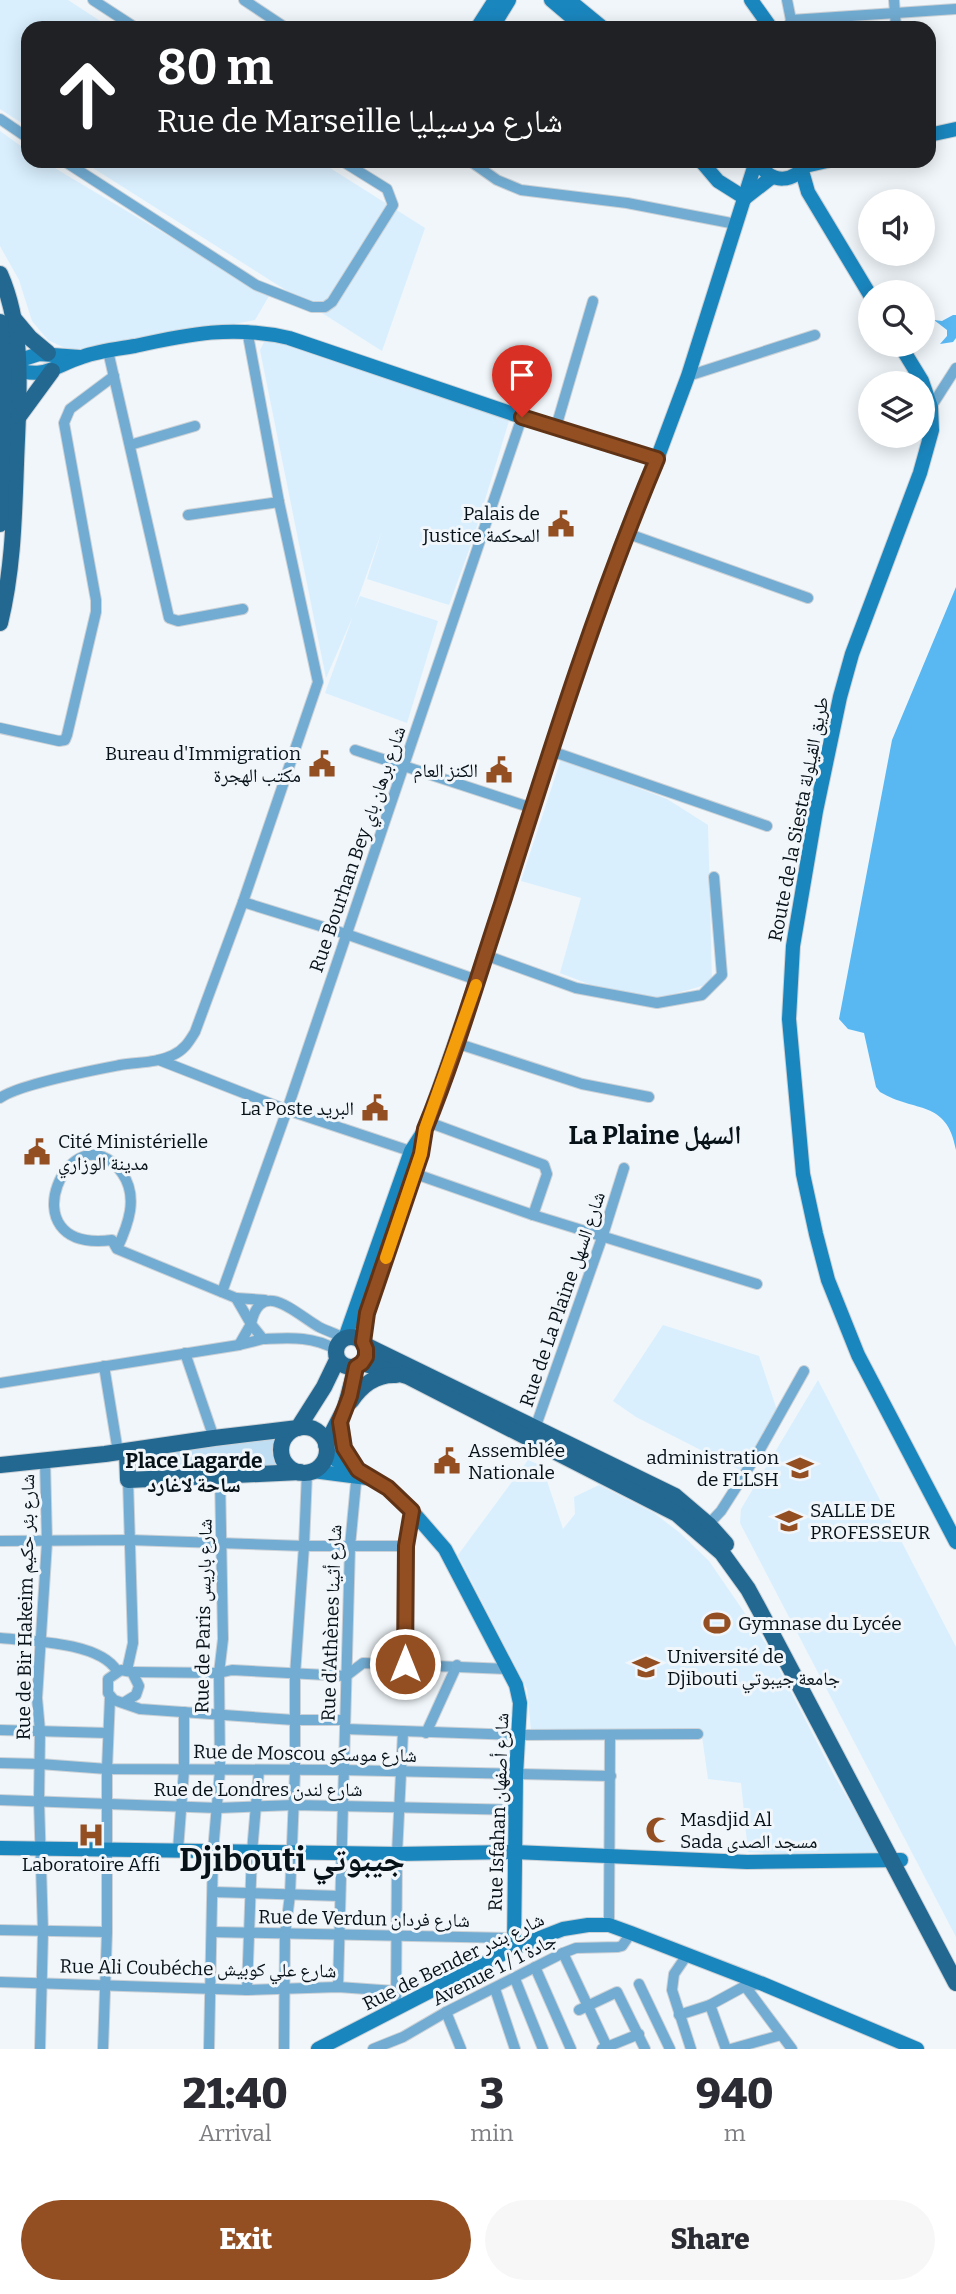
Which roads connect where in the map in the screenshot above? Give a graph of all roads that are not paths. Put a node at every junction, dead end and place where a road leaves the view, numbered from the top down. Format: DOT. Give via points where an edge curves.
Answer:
graph roads {
  1 [pos="93,0"];
  2 [pos="244,0"];
  3 [pos="495,0"];
  4 [pos="509,0"];
  5 [pos="551,0"];
  6 [pos="569,0"];
  7 [pos="751,0"];
  8 [pos="787,0"];
  9 [pos="894,0"];
  10 [pos="939,5"];
  11 [pos="956,9"];
  12 [pos="895,13"];
  13 [pos="125,21"];
  14 [pos="276,21"];
  15 [pos="482,21"];
  16 [pos="496,21"];
  17 [pos="576,21"];
  18 [pos="594,21"];
  19 [pos="766,21"];
  20 [pos="790,21"];
  21 [pos="819,21"];
  22 [pos="896,21"];
  23 [pos="0,120"];
  24 [pos="956,129"];
  25 [pos="936,133"];
  26 [pos="21,134"];
  27 [pos="75,168"];
  28 [pos="353,168"];
  29 [pos="480,168"];
  30 [pos="707,168"];
  31 [pos="754,168"];
  32 [pos="762,168"];
  33 [pos="802,169"];
  34 [pos="772,177"];
  35 [pos="745,198"];
  36 [pos="736,224"];
  37 [pos="0,274"];
  38 [pos="861,280"];
  39 [pos="593,301"];
  40 [pos="6,320"];
  41 [pos="247,330"];
  42 [pos="816,335"];
  43 [pos="108,351"];
  44 [pos="48,353"];
  45 [pos="81,357"];
  46 [pos="14,365"];
  47 [pos="956,368"];
  48 [pos="52,371"];
  49 [pos="114,376"];
  50 [pos="688,376"];
  51 [pos="935,401"];
  52 [pos="522,417"];
  53 [pos="18,418"];
  54 [pos="195,426"];
  55 [pos="556,427"];
  56 [pos="130,445"];
  57 [pos="927,448"];
  58 [pos="657,459"];
  59 [pos="279,502"];
  60 [pos="188,514"];
  61 [pos="0,524"];
  62 [pos="626,533"];
  63 [pos="808,598"];
  64 [pos="243,609"];
  65 [pos="0,622"];
  66 [pos="0,728"];
  67 [pos="355,750"];
  68 [pos="551,751"];
  69 [pos="405,766"];
  70 [pos="532,808"];
  71 [pos="766,826"];
  72 [pos="714,877"];
  73 [pos="243,902"];
  74 [pos="345,934"];
  75 [pos="485,955"];
  76 [pos="477,981"];
  77 [pos="456,1043"];
  78 [pos="159,1060"];
  79 [pos="3,1093"];
  80 [pos="649,1097"];
  81 [pos="287,1110"];
  82 [pos="427,1126"];
  83 [pos="416,1153"];
  84 [pos="624,1168"];
  85 [pos="409,1172"];
  86 [pos="533,1215"];
  87 [pos="603,1235"];
  88 [pos="117,1249"];
  89 [pos="757,1284"];
  90 [pos="222,1292"];
  91 [pos="236,1298"];
  92 [pos="271,1300"];
  93 [pos="251,1324"];
  94 [pos="318,1326"];
  95 [pos="309,1338"];
  96 [pos="264,1339"];
  97 [pos="364,1344"];
  98 [pos="239,1345"];
  99 [pos="339,1349"];
  100 [pos="185,1353"];
  101 [pos="359,1365"];
  102 [pos="104,1366"];
  103 [pos="804,1371"];
  104 [pos="407,1376"];
  105 [pos="0,1383"];
  106 [pos="342,1415"];
  107 [pos="298,1428"];
  108 [pos="533,1434"];
  109 [pos="214,1437"];
  110 [pos="327,1449"];
  111 [pos="123,1452"];
  112 [pos="45,1460"];
  113 [pos="0,1465"];
  114 [pos="307,1472"];
  115 [pos="220,1476"];
  116 [pos="361,1476"];
  117 [pos="128,1480"];
  118 [pos="412,1511"];
  119 [pos="705,1528"];
  120 [pos="131,1540"];
  121 [pos="0,1541"];
  122 [pos="47,1542"];
  123 [pos="956,1542"];
  124 [pos="223,1543"];
  125 [pos="304,1546"];
  126 [pos="350,1546"];
  127 [pos="406,1546"];
  128 [pos="0,1638"];
  129 [pos="40,1642"];
  130 [pos="405,1664"];
  131 [pos="457,1665"];
  132 [pos="507,1670"];
  133 [pos="125,1671"];
  134 [pos="219,1673"];
  135 [pos="295,1675"];
  136 [pos="346,1676"];
  137 [pos="110,1697"];
  138 [pos="123,1703"];
  139 [pos="184,1712"];
  140 [pos="219,1715"];
  141 [pos="295,1720"];
  142 [pos="345,1725"];
  143 [pos="0,1730"];
  144 [pos="40,1731"];
  145 [pos="403,1732"];
  146 [pos="108,1733"];
  147 [pos="426,1733"];
  148 [pos="698,1734"];
  149 [pos="519,1735"];
  150 [pos="610,1735"];
  151 [pos="0,1763"];
  152 [pos="40,1764"];
  153 [pos="107,1769"];
  154 [pos="184,1770"];
  155 [pos="220,1770"];
  156 [pos="259,1770"];
  157 [pos="344,1770"];
  158 [pos="295,1771"];
  159 [pos="400,1771"];
  160 [pos="516,1775"];
  161 [pos="611,1776"];
  162 [pos="0,1800"];
  163 [pos="39,1801"];
  164 [pos="106,1805"];
  165 [pos="254,1805"];
  166 [pos="294,1805"];
  167 [pos="181,1807"];
  168 [pos="343,1807"];
  169 [pos="399,1807"];
  170 [pos="218,1808"];
  171 [pos="516,1810"];
  172 [pos="0,1848"];
  173 [pos="41,1848"];
  174 [pos="107,1849"];
  175 [pos="178,1850"];
  176 [pos="214,1851"];
  177 [pos="252,1852"];
  178 [pos="514,1852"];
  179 [pos="292,1853"];
  180 [pos="342,1853"];
  181 [pos="397,1854"];
  182 [pos="610,1855"];
  183 [pos="896,1861"];
  184 [pos="213,1892"];
  185 [pos="251,1894"];
  186 [pos="290,1895"];
  187 [pos="340,1895"];
  188 [pos="609,1925"];
  189 [pos="0,1930"];
  190 [pos="43,1932"];
  191 [pos="107,1932"];
  192 [pos="212,1932"];
  193 [pos="340,1933"];
  194 [pos="631,1933"];
  195 [pos="250,1934"];
  196 [pos="285,1934"];
  197 [pos="397,1937"];
  198 [pos="514,1943"];
  199 [pos="563,1953"];
  200 [pos="687,1955"];
  201 [pos="956,1962"];
  202 [pos="535,1967"];
  203 [pos="515,1979"];
  204 [pos="0,1982"];
  205 [pos="41,1983"];
  206 [pos="639,1983"];
  207 [pos="956,1983"];
  208 [pos="763,1984"];
  209 [pos="104,1986"];
  210 [pos="745,1986"];
  211 [pos="338,1987"];
  212 [pos="283,1988"];
  213 [pos="210,1989"];
  214 [pos="495,1989"];
  215 [pos="247,1990"];
  216 [pos="395,1991"];
  217 [pos="710,2005"];
  218 [pos="583,2008"];
  219 [pos="396,2010"];
  220 [pos="446,2012"];
  221 [pos="679,2015"];
  222 [pos="655,2019"];
  223 [pos="637,2031"];
  224 [pos="781,2035"];
  225 [pos="403,2037"];
  226 [pos="900,2046"];
  227 [pos="378,2048"];
  228 [pos="605,2048"];
  229 [pos="40,2049"];
  230 [pos="103,2049"];
  231 [pos="209,2049"];
  232 [pos="284,2049"];
  233 [pos="318,2049"];
  234 [pos="407,2049"];
  235 [pos="461,2049"];
  236 [pos="515,2049"];
  237 [pos="543,2049"];
  238 [pos="571,2049"];
  239 [pos="645,2049"];
  240 [pos="670,2049"];
  241 [pos="691,2049"];
  242 [pos="729,2049"];
  243 [pos="792,2049"];
  244 [pos="917,2049"];
  1 -- 13 [label="street"];
  2 -- 14 [label="street"];
  3 -- 15 [label="street"];
  4 -- 16 [label="street"];
  5 -- 17 [label="street"];
  6 -- 18 [label="street"];
  7 -- 19 [label="street"];
  8 -- 20 [label="street"];
  9 -- 12 [label="street"];
  10 -- 11 [label="street"];
  10 -- 12 [label="street"];
  12 -- 21 [label="street"];
  12 -- 22 [label="street"];
  23 -- 26 [label="street"];
  24 -- 25 [label="street"];
  27 -- 28 [label="street" via="256,285 312,307 324,307 332,302 393,205 387,189"];
  29 -- 36 [label="street" via="522,190"];
  30 -- 35 [label="street"];
  31 -- 35 [label="street"];
  32 -- 34 [label="street"];
  33 -- 34 [label="street" via="786,179"];
  33 -- 38 [label="street" via="808,192"];
  34 -- 35 [label="street"];
  35 -- 36 [label="street"];
  36 -- 50 [label="street"];
  37 -- 40 [label="main road" via="10,302"];
  39 -- 55 [label="street"];
  40 -- 44 [label="main road"];
  40 -- 46 [label="main road"];
  41 -- 43 [label="street"];
  41 -- 52 [label="street" via="289,338"];
  41 -- 59 [label="street"];
  42 -- 50 [label="street"];
  43 -- 45 [label="street"];
  43 -- 49 [label="street"];
  44 -- 45 [label="street"];
  44 -- 46 [label="street"];
  45 -- 48 [label="street"];
  46 -- 48 [label="street" via="40,373"];
  46 -- 53 [label="main road"];
  46 -- 61 [label="main road"];
  47 -- 51 [label="street"];
  48 -- 53 [label="main road"];
  49 -- 56 [label="street"];
  49 -- 66 [label="street" via="70,409 64,423 96,600 67,735 59,741"];
  50 -- 58 [label="street"];
  52 -- 55 [label="street"];
  52 -- 69 [label="street, Rue Bourhan Bey شارع برهان باي"];
  53 -- 65 [label="main road" via="12,554"];
  54 -- 56 [label="street"];
  55 -- 58 [label="street"];
  56 -- 64 [label="street" via="169,618 178,621"];
  57 -- 123 [label="street, Route de la Siesta طريق القيلولة" via="840,697 793,946 789,1018 803,1174 828,1280 858,1355"];
  58 -- 62 [label="street"];
  59 -- 60 [label="street"];
  59 -- 73 [label="street" via="318,682"];
  62 -- 63 [label="street"];
  62 -- 68 [label="street"];
  67 -- 69 [label="street"];
  68 -- 70 [label="street"];
  68 -- 71 [label="street"];
  69 -- 70 [label="street"];
  69 -- 74 [label="street, Rue Bourhan Bey شارع برهان باي"];
  70 -- 75 [label="street"];
  72 -- 75 [label="street" via="722,975 702,995 657,1003 576,988"];
  73 -- 74 [label="street"];
  73 -- 78 [label="street" via="195,1032 186,1047"];
  74 -- 76 [label="street"];
  74 -- 81 [label="street, Rue Bourhan Bey شارع برهان باي"];
  75 -- 76 [label="street"];
  76 -- 77 [label="street"];
  77 -- 80 [label="street" via="582,1084"];
  77 -- 82 [label="street"];
  78 -- 79 [label="street"];
  78 -- 81 [label="street"];
  81 -- 83 [label="street"];
  81 -- 90 [label="street, Rue Bourhan Bey شارع برهان باي"];
  82 -- 83 [label="street"];
  82 -- 86 [label="street" via="544,1165 547,1174"];
  83 -- 85 [label="street"];
  84 -- 87 [label="street, Rue de La Plaine شارع السهل"];
  85 -- 86 [label="street"];
  85 -- 97 [label="street" via="367,1313"];
  85 -- 99 [label="street"];
  86 -- 87 [label="street"];
  87 -- 89 [label="street"];
  87 -- 108 [label="street, Rue de La Plaine شارع السهل"];
  88 -- 88 [label="street" via="112,1240 84,1240 59,1224 54,1212 56,1182 77,1160 103,1156 127,1181 130,1220"];
  88 -- 90 [label="street"];
  90 -- 91 [label="street"];
  91 -- 92 [label="street"];
  91 -- 93 [label="street"];
  92 -- 93 [label="street" via="258,1305"];
  92 -- 94 [label="street"];
  93 -- 96 [label="street"];
  93 -- 98 [label="street"];
  94 -- 95 [label="street" via="317,1334"];
  94 -- 99 [label="street"];
  95 -- 96 [label="street"];
  95 -- 99 [label="street"];
  96 -- 98 [label="street"];
  97 -- 99 [label="main road" via="356,1338"];
  97 -- 101 [label="main road" via="366,1357"];
  97 -- 108 [label="main road"];
  98 -- 100 [label="street"];
  99 -- 101 [label="main road" via="345,1367"];
  99 -- 107 [label="main road" via="324,1387"];
  100 -- 102 [label="street"];
  100 -- 109 [label="street"];
  101 -- 104 [label="main road"];
  101 -- 106 [label="main road"];
  102 -- 105 [label="street"];
  102 -- 111 [label="street"];
  103 -- 119 [label="street" via="758,1453"];
  104 -- 106 [label="main road" via="390,1374 364,1385"];
  104 -- 108 [label="main road"];
  106 -- 110 [label="main road"];
  106 -- 116 [label="main road" via="344,1448"];
  107 -- 109 [label="main road"];
  107 -- 110 [label="main road" via="313,1429 324,1438"];
  107 -- 114 [label="main road" via="286,1436 281,1451 287,1465"];
  108 -- 119 [label="main road"];
  109 -- 111 [label="main road"];
  110 -- 114 [label="main road" via="322,1464"];
  110 -- 116 [label="street, Rue Isfahan شارع أصفهان" via="335,1460"];
  111 -- 112 [label="main road"];
  111 -- 117 [label="main road"];
  112 -- 113 [label="main road"];
  112 -- 122 [label="street, Rue de Bir Hakeim شارع بئر حكيم"];
  114 -- 115 [label="main road"];
  114 -- 116 [label="street"];
  114 -- 125 [label="street"];
  115 -- 117 [label="main road"];
  115 -- 124 [label="street, Rue de Paris شارع باريس"];
  116 -- 118 [label="street, Rue Isfahan شارع أصفهان" via="388,1488"];
  116 -- 126 [label="street, Rue d'Athènes شارع أثينا"];
  117 -- 120 [label="street"];
  118 -- 127 [label="street"];
  118 -- 132 [label="street, Rue Isfahan شارع أصفهان" via="445,1549"];
  119 -- 183 [label="main road" via="748,1589"];
  120 -- 122 [label="street"];
  120 -- 124 [label="street"];
  120 -- 133 [label="street" via="133,1643"];
  121 -- 122 [label="street"];
  122 -- 129 [label="street, Rue de Bir Hakeim شارع بئر حكيم"];
  124 -- 125 [label="street"];
  124 -- 134 [label="street, Rue de Paris شارع باريس"];
  125 -- 126 [label="street"];
  125 -- 135 [label="street"];
  126 -- 127 [label="street"];
  126 -- 136 [label="street, Rue d'Athènes شارع أثينا"];
  127 -- 130 [label="street"];
  128 -- 129 [label="street"];
  129 -- 133 [label="street" via="86,1650"];
  129 -- 144 [label="street, Rue de Bir Hakeim شارع بئر حكيم"];
  130 -- 131 [label="street"];
  130 -- 136 [label="street" via="363,1663"];
  131 -- 132 [label="street"];
  131 -- 147 [label="street"];
  132 -- 149 [label="street, Rue Isfahan شارع أصفهان" via="520,1703"];
  133 -- 134 [label="street"];
  133 -- 137 [label="street" via="111,1674 106,1684"];
  133 -- 138 [label="street" via="138,1681 138,1690 133,1699"];
  134 -- 135 [label="street"];
  134 -- 140 [label="street, Rue de Paris شارع باريس"];
  135 -- 136 [label="street"];
  135 -- 141 [label="street"];
  136 -- 142 [label="street, Rue d'Athènes شارع أثينا"];
  137 -- 138 [label="street"];
  137 -- 146 [label="street"];
  138 -- 139 [label="street"];
  139 -- 140 [label="street"];
  139 -- 154 [label="street"];
  140 -- 141 [label="street"];
  140 -- 155 [label="street, Rue de Paris شارع باريس"];
  141 -- 142 [label="street"];
  141 -- 158 [label="street"];
  142 -- 145 [label="street"];
  142 -- 157 [label="street, Rue d'Athènes شارع أثينا"];
  143 -- 144 [label="street"];
  144 -- 146 [label="street"];
  144 -- 152 [label="street, Rue de Bir Hakeim شارع بئر حكيم"];
  145 -- 147 [label="street"];
  145 -- 159 [label="street"];
  146 -- 153 [label="street"];
  147 -- 149 [label="street"];
  148 -- 150 [label="street"];
  149 -- 150 [label="street"];
  149 -- 160 [label="street, Rue Isfahan شارع أصفهان"];
  150 -- 161 [label="street"];
  151 -- 152 [label="street, Rue de Moscou شارع موسكو"];
  152 -- 153 [label="street, Rue de Moscou شارع موسكو"];
  152 -- 163 [label="street, Rue de Bir Hakeim شارع بئر حكيم"];
  153 -- 154 [label="street, Rue de Moscou شارع موسكو"];
  153 -- 164 [label="street"];
  154 -- 155 [label="street, Rue de Moscou شارع موسكو"];
  154 -- 167 [label="street"];
  155 -- 156 [label="street, Rue de Moscou شارع موسكو"];
  155 -- 170 [label="street, Rue de Paris شارع باريس"];
  156 -- 158 [label="street, Rue de Moscou شارع موسكو"];
  156 -- 165 [label="street"];
  157 -- 158 [label="street, Rue de Moscou شارع موسكو"];
  157 -- 159 [label="street, Rue de Moscou شارع موسكو"];
  157 -- 168 [label="street, Rue d'Athènes شارع أثينا"];
  158 -- 166 [label="street"];
  159 -- 160 [label="street, Rue de Moscou شارع موسكو"];
  159 -- 169 [label="street"];
  160 -- 161 [label="street, Rue de Moscou شارع موسكو"];
  160 -- 171 [label="street, Rue Isfahan شارع أصفهان"];
  161 -- 182 [label="street"];
  162 -- 163 [label="street, Rue de Londres شارع لندن"];
  163 -- 164 [label="street, Rue de Londres شارع لندن"];
  163 -- 173 [label="street, Rue de Bir Hakeim شارع بئر حكيم"];
  164 -- 167 [label="street, Rue de Londres شارع لندن"];
  164 -- 174 [label="street"];
  165 -- 166 [label="street, Rue de Londres شارع لندن"];
  165 -- 170 [label="street, Rue de Londres شارع لندن"];
  165 -- 177 [label="street"];
  166 -- 168 [label="street, Rue de Londres شارع لندن"];
  166 -- 179 [label="street"];
  167 -- 170 [label="street, Rue de Londres شارع لندن"];
  167 -- 175 [label="street"];
  168 -- 169 [label="street, Rue de Londres شارع لندن"];
  168 -- 180 [label="street, Rue d'Athènes شارع أثينا"];
  169 -- 171 [label="street, Rue de Londres شارع لندن"];
  169 -- 181 [label="street"];
  170 -- 176 [label="street, Rue de Paris شارع باريس"];
  171 -- 178 [label="street, Rue Isfahan شارع أصفهان"];
  172 -- 173 [label="street"];
  173 -- 174 [label="street"];
  173 -- 190 [label="street, Rue de Bir Hakeim شارع بئر حكيم"];
  174 -- 175 [label="street"];
  174 -- 191 [label="street"];
  175 -- 176 [label="street"];
  176 -- 177 [label="street"];
  176 -- 184 [label="street, Rue de Paris شارع باريس"];
  177 -- 179 [label="street"];
  177 -- 185 [label="street"];
  178 -- 181 [label="street"];
  178 -- 182 [label="street"];
  178 -- 198 [label="street, Rue Isfahan شارع أصفهان"];
  179 -- 180 [label="street"];
  179 -- 186 [label="street"];
  180 -- 181 [label="street"];
  180 -- 187 [label="street, Rue d'Athènes شارع أثينا"];
  181 -- 197 [label="street"];
  182 -- 183 [label="street" via="747,1862"];
  182 -- 188 [label="street"];
  183 -- 201 [label="main road"];
  183 -- 207 [label="main road"];
  184 -- 185 [label="street"];
  184 -- 192 [label="street, Rue de Paris شارع باريس"];
  185 -- 186 [label="street"];
  185 -- 195 [label="street"];
  186 -- 187 [label="street"];
  186 -- 196 [label="street"];
  187 -- 193 [label="street, Rue d'Athènes شارع أثينا"];
  188 -- 194 [label="street"];
  188 -- 198 [label="street, Rue de Bender شارع بندر" via="563,1928"];
  189 -- 190 [label="street"];
  190 -- 191 [label="street"];
  190 -- 205 [label="street, Rue de Bir Hakeim شارع بئر حكيم"];
  191 -- 209 [label="street"];
  192 -- 195 [label="street, Rue de Verdun شارع فردان"];
  192 -- 213 [label="street, Rue de Paris شارع باريس"];
  193 -- 196 [label="street, Rue de Verdun شارع فردان"];
  193 -- 197 [label="street, Rue de Verdun شارع فردان"];
  193 -- 211 [label="street, Rue d'Athènes شارع أثينا"];
  194 -- 199 [label="street, Avenue 1 / جادة 1" via="622,1946"];
  194 -- 200 [label="street"];
  195 -- 196 [label="street, Rue de Verdun شارع فردان"];
  195 -- 215 [label="street"];
  196 -- 212 [label="street"];
  197 -- 198 [label="street, Rue de Verdun شارع فردان"];
  197 -- 216 [label="street"];
  198 -- 219 [label="street, Rue de Bender شارع بندر"];
  199 -- 202 [label="street, Avenue 1 / جادة 1"];
  199 -- 218 [label="street"];
  200 -- 208 [label="street"];
  200 -- 221 [label="street" via="672,1982"];
  202 -- 203 [label="street, Avenue 1 / جادة 1"];
  202 -- 238 [label="street"];
  203 -- 214 [label="street, Avenue 1 / جادة 1"];
  203 -- 237 [label="street"];
  204 -- 205 [label="street, Rue Ali Coubéche شارع علي كوبيش"];
  205 -- 209 [label="street, Rue Ali Coubéche شارع علي كوبيش"];
  205 -- 229 [label="street, Rue de Bir Hakeim شارع بئر حكيم"];
  206 -- 222 [label="street"];
  208 -- 210 [label="street"];
  208 -- 226 [label="street"];
  209 -- 213 [label="street, Rue Ali Coubéche شارع علي كوبيش"];
  209 -- 230 [label="street"];
  210 -- 217 [label="street"];
  210 -- 224 [label="street"];
  211 -- 212 [label="street, Rue Ali Coubéche شارع علي كوبيش"];
  211 -- 216 [label="street, Rue Ali Coubéche شارع علي كوبيش"];
  212 -- 215 [label="street, Rue Ali Coubéche شارع علي كوبيش"];
  212 -- 232 [label="street"];
  213 -- 215 [label="street, Rue Ali Coubéche شارع علي كوبيش"];
  213 -- 231 [label="street, Rue de Paris شارع باريس"];
  214 -- 220 [label="street, Avenue 1 / جادة 1"];
  214 -- 236 [label="street"];
  216 -- 219 [label="street"];
  217 -- 221 [label="street"];
  217 -- 242 [label="street"];
  218 -- 223 [label="street" via="620,1994"];
  218 -- 228 [label="street"];
  219 -- 233 [label="street, Rue de Bender شارع بندر"];
  220 -- 225 [label="street, Avenue 1 / جادة 1"];
  220 -- 235 [label="street"];
  221 -- 241 [label="street"];
  222 -- 223 [label="street"];
  222 -- 240 [label="street"];
  223 -- 228 [label="street"];
  223 -- 239 [label="street"];
  224 -- 242 [label="street"];
  224 -- 243 [label="street"];
  225 -- 227 [label="street, Avenue 1 / جادة 1"];
  225 -- 234 [label="street"];
  226 -- 244 [label="street"];
}
